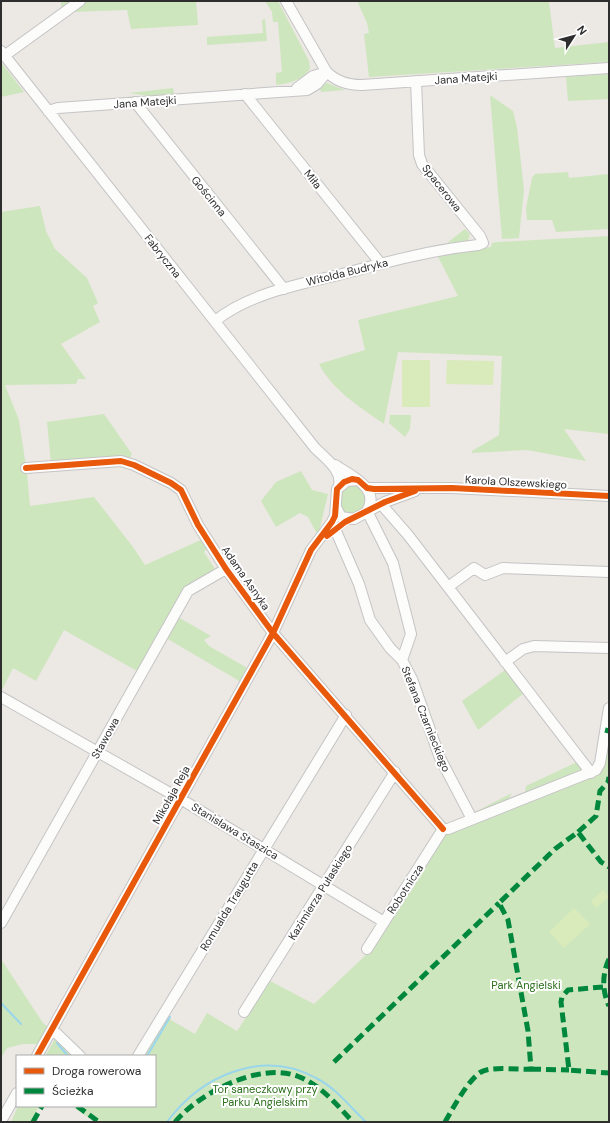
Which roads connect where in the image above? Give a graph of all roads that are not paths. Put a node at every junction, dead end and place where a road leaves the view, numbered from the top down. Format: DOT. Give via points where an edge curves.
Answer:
graph roads {
  1 [pos="80,1"];
  2 [pos="286,1"];
  3 [pos="3,54"];
  4 [pos="609,68"];
  5 [pos="327,72"];
  6 [pos="416,81"];
  7 [pos="245,94"];
  8 [pos="135,102"];
  9 [pos="48,111"];
  10 [pos="482,240"];
  11 [pos="381,264"];
  12 [pos="284,289"];
  13 [pos="214,321"];
  14 [pos="327,460"];
  15 [pos="26,468"];
  16 [pos="358,480"];
  17 [pos="367,488"];
  18 [pos="337,489"];
  19 [pos="423,489"];
  20 [pos="609,496"];
  21 [pos="381,504"];
  22 [pos="335,506"];
  23 [pos="367,511"];
  24 [pos="354,519"];
  25 [pos="333,526"];
  26 [pos="226,569"];
  27 [pos="609,572"];
  28 [pos="448,587"];
  29 [pos="273,633"];
  30 [pos="609,648"];
  31 [pos="402,660"];
  32 [pos="505,662"];
  33 [pos="1,697"];
  34 [pos="609,708"];
  35 [pos="346,715"];
  36 [pos="97,752"];
  37 [pos="395,772"];
  38 [pos="591,773"];
  39 [pos="181,799"];
  40 [pos="472,819"];
  41 [pos="443,829"];
  42 [pos="264,848"];
  43 [pos="324,886"];
  44 [pos="384,922"];
  45 [pos="1,923"];
  46 [pos="367,949"];
  47 [pos="244,1012"];
  48 [pos="52,1030"];
  49 [pos="38,1055"];
  50 [pos="79,1055"];
  51 [pos="139,1055"];
  52 [pos="15,1097"];
  53 [pos="3,1119"];
  1 -- 3 [label="street"];
  2 -- 5 [label="street"];
  3 -- 9 [label="street, Fabryczna"];
  4 -- 6 [label="street, Jana Matejki"];
  5 -- 6 [label="street, Jana Matejki" via="335,79 353,85"];
  5 -- 7 [label="street, Jana Matejki" via="313,76 291,91"];
  6 -- 10 [label="street, Spacerowa" via="419,155 422,164"];
  7 -- 8 [label="street, Jana Matejki"];
  7 -- 11 [label="street, Miła"];
  8 -- 9 [label="street, Jana Matejki"];
  8 -- 12 [label="street, Gościnna"];
  9 -- 13 [label="street, Fabryczna"];
  10 -- 11 [label="street, Witolda Budryka" via="481,245 433,251"];
  11 -- 12 [label="street, Witolda Budryka"];
  12 -- 13 [label="street, Witolda Budryka" via="236,306"];
  13 -- 14 [label="street, Fabryczna"];
  14 -- 16 [label="street, Fabryczna"];
  14 -- 18 [label="street, Fabryczna" via="340,476"];
  15 -- 26 [label="street, Adama Asnyka" via="136,460 181,490 198,525"];
  16 -- 17 [label="street"];
  16 -- 18 [label="street" via="347,481"];
  17 -- 19 [label="street, Karola Olszewskiego"];
  17 -- 23 [label="street" via="371,502"];
  18 -- 22 [label="street"];
  19 -- 20 [label="street, Karola Olszewskiego"];
  19 -- 21 [label="street, Karola Olszewskiego"];
  21 -- 23 [label="street, Karola Olszewskiego"];
  21 -- 28 [label="street" via="408,534"];
  22 -- 24 [label="street" via="341,517"];
  22 -- 25 [label="street"];
  23 -- 24 [label="street"];
  23 -- 31 [label="street" via="393,563 411,634"];
  24 -- 25 [label="street"];
  25 -- 29 [label="street, Mikołaja Reja" via="318,541 305,561"];
  25 -- 31 [label="street, Stefana Czarnieckiego" via="360,584 370,620"];
  26 -- 29 [label="street, Adama Asnyka"];
  26 -- 36 [label="street, Stawowa" via="188,591"];
  27 -- 28 [label="street" via="503,568 485,575 474,568"];
  28 -- 32 [label="street"];
  29 -- 35 [label="street, Adama Asnyka"];
  29 -- 39 [label="street, Mikołaja Reja"];
  30 -- 32 [label="street" via="534,646 523,649"];
  31 -- 40 [label="street, Stefana Czarnieckiego" via="412,679 440,758"];
  32 -- 38 [label="street"];
  33 -- 36 [label="street, Stanisława Staszica"];
  34 -- 38 [label="street" via="600,763"];
  35 -- 37 [label="street, Adama Asnyka"];
  35 -- 42 [label="street, Romualda Traugutta"];
  36 -- 39 [label="street, Stanisława Staszica"];
  36 -- 45 [label="street, Stawowa"];
  37 -- 41 [label="street, Adama Asnyka"];
  37 -- 43 [label="street, Kazimierza Pułaskiego"];
  38 -- 40 [label="street"];
  39 -- 42 [label="street, Stanisława Staszica"];
  39 -- 48 [label="street, Mikołaja Reja"];
  40 -- 41 [label="street"];
  41 -- 44 [label="street, Robotnicza"];
  42 -- 43 [label="street, Stanisława Staszica"];
  42 -- 51 [label="street, Romualda Traugutta"];
  43 -- 44 [label="street, Stanisława Staszica"];
  43 -- 47 [label="street, Kazimierza Pułaskiego"];
  44 -- 46 [label="street, Robotnicza"];
  48 -- 49 [label="street, Mikołaja Reja"];
  48 -- 50 [label="street"];
  52 -- 53 [label="street"];
}
